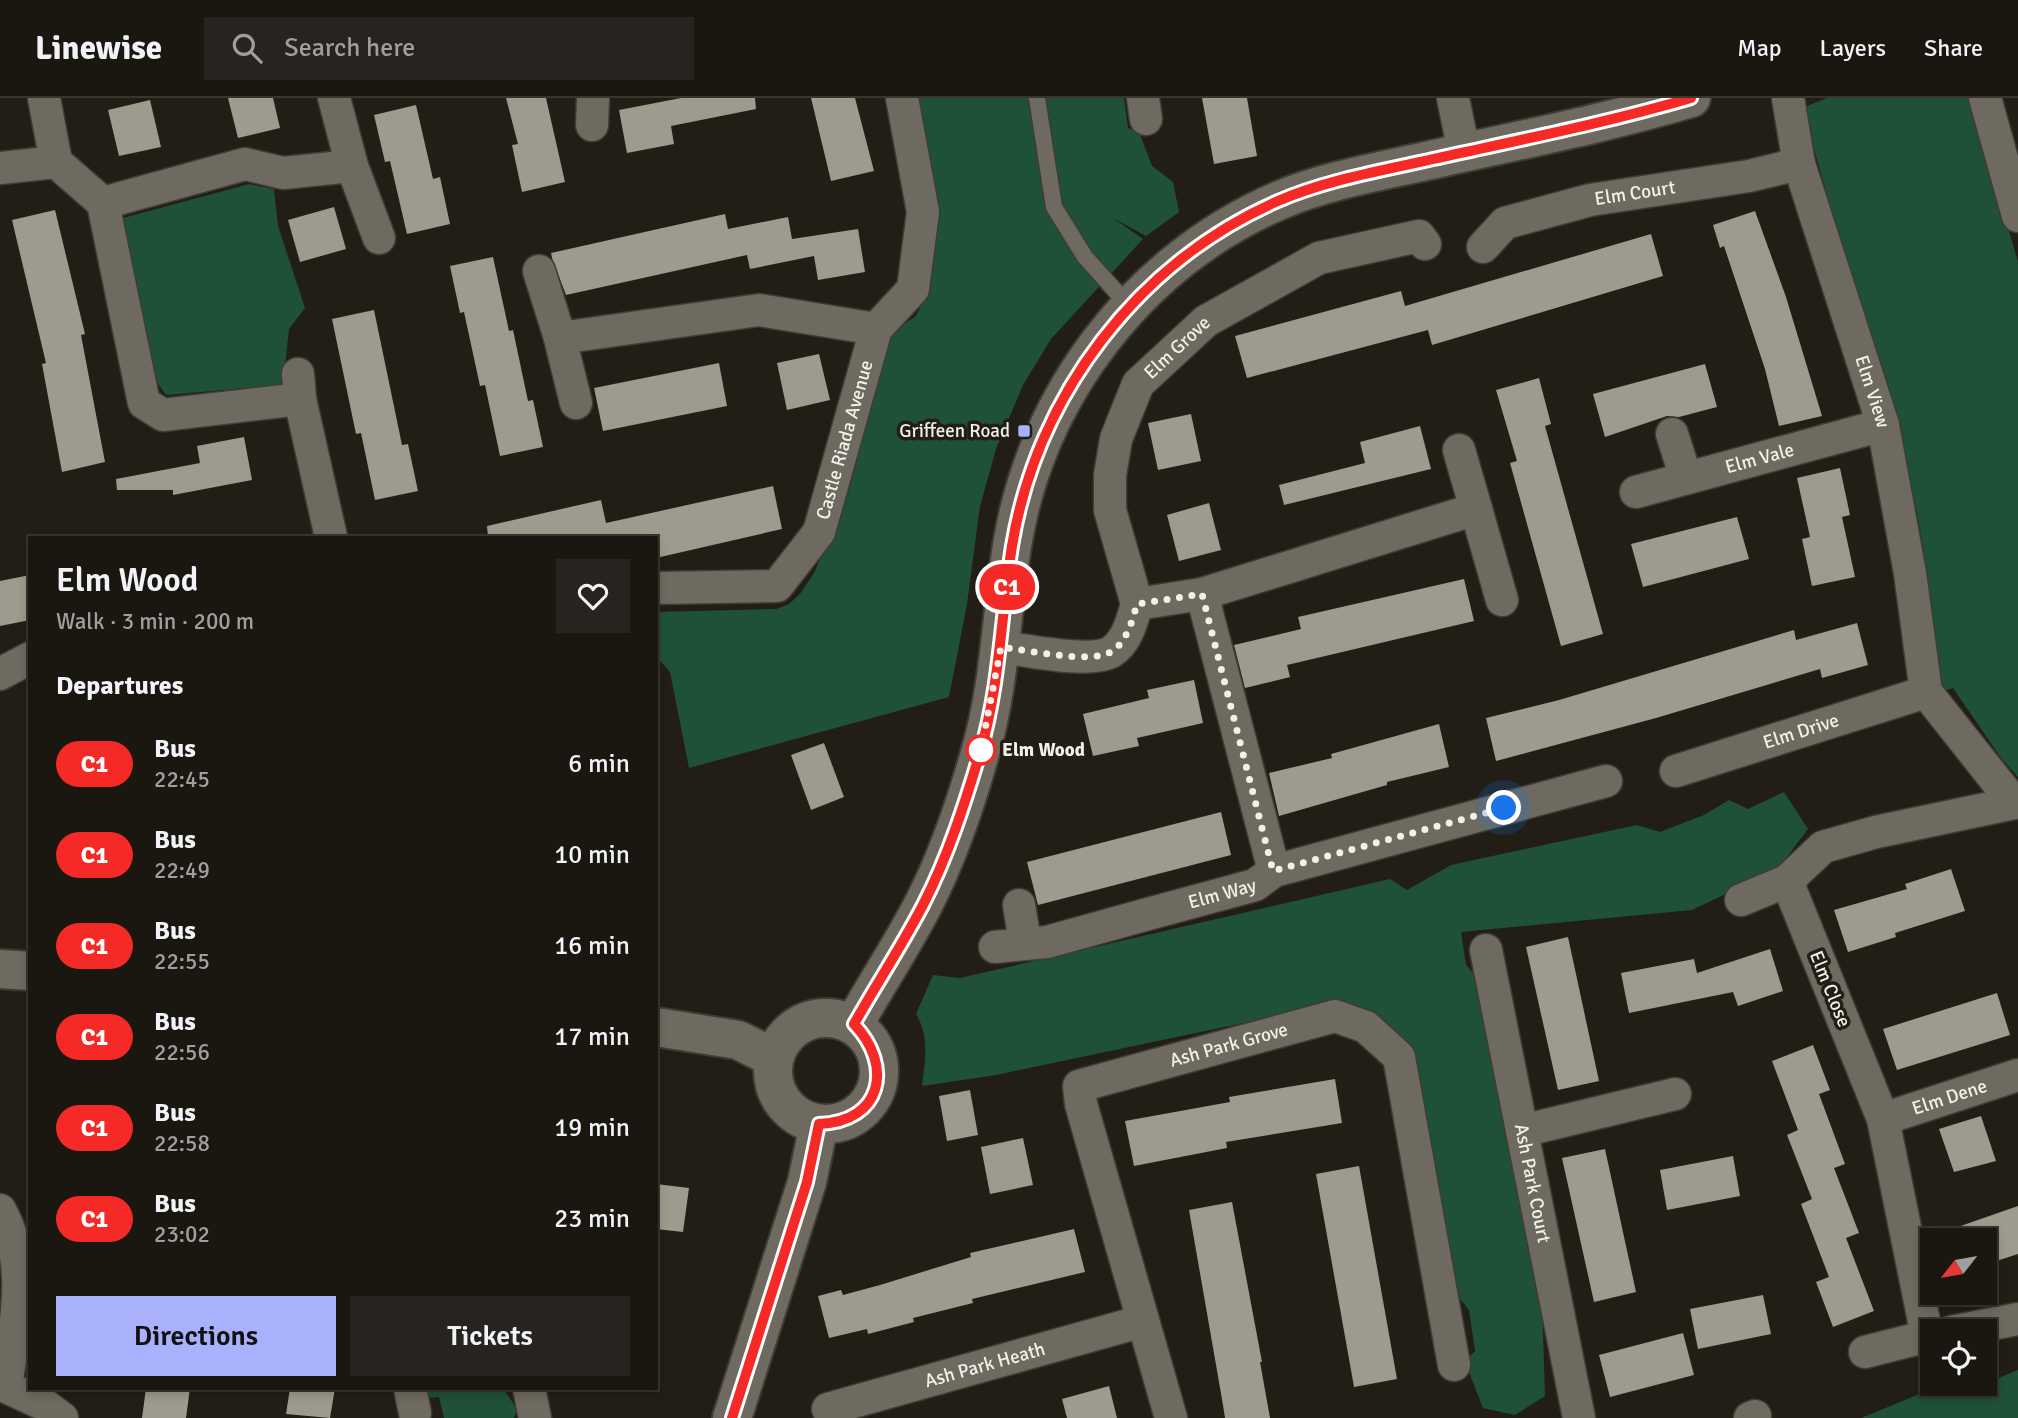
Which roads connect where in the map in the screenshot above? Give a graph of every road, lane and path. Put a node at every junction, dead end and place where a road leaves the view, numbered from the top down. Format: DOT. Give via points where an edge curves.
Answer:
graph roads {
  1 [pos="44,98"];
  2 [pos="334,98"];
  3 [pos="902,98"];
  4 [pos="1037,98"];
  5 [pos="1453,98"];
  6 [pos="1691,98"];
  7 [pos="1788,98"];
  8 [pos="1985,98"];
  9 [pos="1464,152"];
  10 [pos="56,162"];
  11 [pos="1799,164"];
  12 [pos="352,166"];
  13 [pos="0,168"];
  14 [pos="103,203"];
  15 [pos="2018,216"];
  16 [pos="379,238"];
  17 [pos="1425,244"];
  18 [pos="1483,247"];
  19 [pos="539,271"];
  20 [pos="1129,306"];
  21 [pos="876,329"];
  22 [pos="560,338"];
  23 [pos="576,403"];
  24 [pos="1883,425"];
  25 [pos="1672,434"];
  26 [pos="1459,450"];
  27 [pos="1686,478"];
  28 [pos="1636,492"];
  29 [pos="1476,509"];
  30 [pos="331,536"];
  31 [pos="658,588"];
  32 [pos="1202,594"];
  33 [pos="1502,600"];
  34 [pos="1137,604"];
  35 [pos="1001,647"];
  36 [pos="28,658"];
  37 [pos="0,674"];
  38 [pos="1926,692"];
  39 [pos="1676,771"];
  40 [pos="1606,781"];
  41 [pos="2016,803"];
  42 [pos="1273,871"];
  43 [pos="1787,881"];
  44 [pos="1741,900"];
  45 [pos="1019,905"];
  46 [pos="1025,942"];
  47 [pos="995,947"];
  48 [pos="1486,950"];
  49 [pos="0,969"];
  50 [pos="28,971"];
  51 [pos="854,1024"];
  52 [pos="658,1027"];
  53 [pos="774,1058"];
  54 [pos="2018,1074"];
  55 [pos="1675,1094"];
  56 [pos="1883,1119"];
  57 [pos="819,1124"];
  58 [pos="1522,1131"];
  59 [pos="0,1210"];
  60 [pos="1932,1319"];
  61 [pos="2018,1319"];
  62 [pos="1143,1321"];
  63 [pos="1997,1323"];
  64 [pos="1920,1338"];
  65 [pos="1865,1352"];
  66 [pos="1454,1365"];
  67 [pos="3,1384"];
  68 [pos="529,1390"];
  69 [pos="828,1409"];
  70 [pos="62,1418"];
  71 [pos="536,1418"];
  72 [pos="732,1418"];
  73 [pos="1171,1418"];
  74 [pos="1579,1418"];
  1 -- 10 [label="street"];
  2 -- 12 [label="street"];
  3 -- 21 [label="street, Castle Riada Avenue" via="923,212 913,289"];
  4 -- 20 [label="lane" via="1054,207 1085,257"];
  5 -- 9 [label="street"];
  6 -- 9 [label="street"];
  7 -- 11 [label="street, Elm View"];
  8 -- 15 [label="street"];
  9 -- 20 [label="street" via="1349,178 1279,200 1224,229 1166,269"];
  10 -- 13 [label="street"];
  10 -- 14 [label="street"];
  11 -- 18 [label="street, Elm Court" via="1590,200 1505,223"];
  11 -- 24 [label="street, Elm View"];
  12 -- 14 [label="street" via="282,173 245,164"];
  12 -- 16 [label="street"];
  14 -- 30 [label="street" via="144,403 163,415 299,386"];
  17 -- 34 [label="street, Elm Grove" via="1419,236 1319,258 1206,321 1138,384 1116,439 1110,475 1110,510"];
  19 -- 22 [label="street"];
  20 -- 35 [label="street" via="1085,362 1058,407 1034,468 1013,542"];
  21 -- 22 [label="street" via="760,310"];
  21 -- 31 [label="street, Castle Riada Avenue" via="819,532 777,586"];
  22 -- 23 [label="street"];
  24 -- 27 [label="street, Elm Vale"];
  24 -- 38 [label="street, Elm View"];
  25 -- 27 [label="street"];
  26 -- 29 [label="street"];
  27 -- 28 [label="street, Elm Vale"];
  29 -- 32 [label="street"];
  29 -- 33 [label="street"];
  32 -- 34 [label="street"];
  32 -- 42 [label="street"];
  34 -- 35 [label="street" via="1129,631 1111,652 1091,657"];
  35 -- 51 [label="street" via="981,750 952,838 925,902"];
  36 -- 37 [label="street"];
  38 -- 39 [label="street, Elm Drive"];
  38 -- 41 [label="street"];
  40 -- 42 [label="street, Elm Way"];
  41 -- 43 [label="street" via="1823,848"];
  42 -- 46 [label="street, Elm Way" via="1255,885 1046,942"];
  43 -- 44 [label="street"];
  43 -- 56 [label="street, Elm Close"];
  45 -- 46 [label="street"];
  46 -- 47 [label="street, Elm Way"];
  48 -- 58 [label="street, Ash Park Court"];
  49 -- 50 [label="street"];
  51 -- 53 [label="street" via="821,1018 806,1022 791,1030"];
  51 -- 57 [label="street" via="876,1053 876,1089 852,1117"];
  52 -- 53 [label="street" via="738,1040"];
  53 -- 57 [label="street" via="777,1092 787,1107 800,1118"];
  54 -- 56 [label="street, Elm Dene"];
  55 -- 58 [label="street"];
  56 -- 60 [label="street, Elm Close"];
  57 -- 72 [label="street" via="807,1182"];
  58 -- 74 [label="street, Ash Park Court"];
  59 -- 67 [label="street" via="12,1231 21,1285"];
  61 -- 63 [label="street"];
  62 -- 66 [label="street, Ash Park Grove" via="1079,1086 1335,1016 1366,1027 1399,1057"];
  62 -- 69 [label="street, Ash Park Heath"];
  62 -- 73 [label="street, Ash Park Grove"];
  64 -- 65 [label="street"];
  67 -- 70 [label="street"];
  68 -- 71 [label="street"];
}
